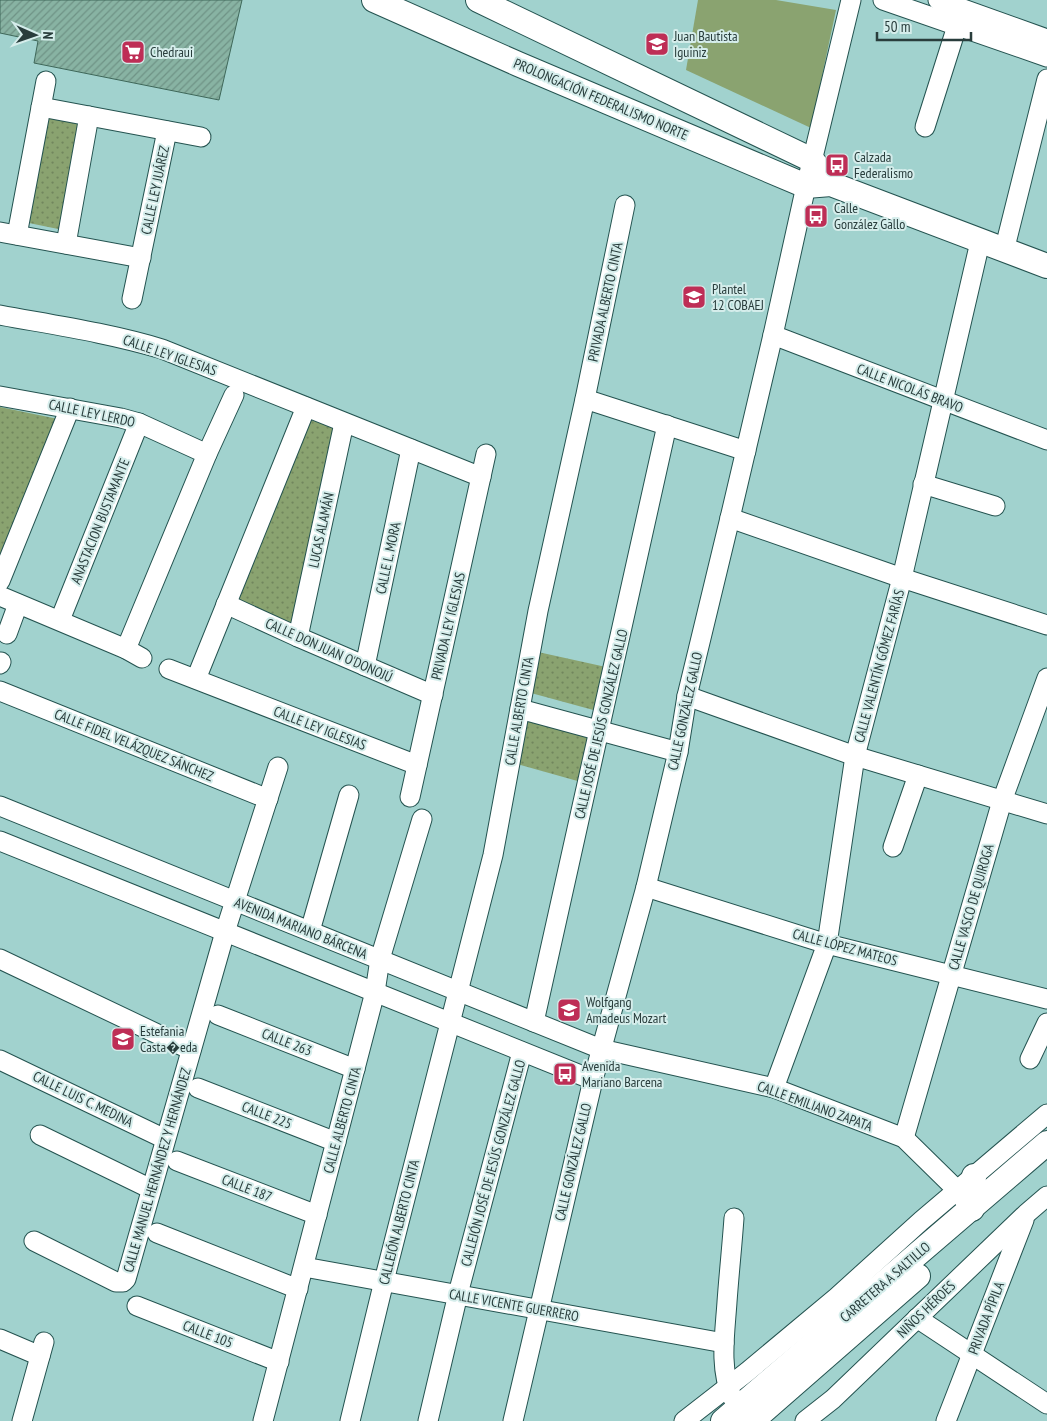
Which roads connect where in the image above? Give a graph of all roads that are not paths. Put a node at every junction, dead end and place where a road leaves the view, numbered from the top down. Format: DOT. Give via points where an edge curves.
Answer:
graph roads {
  1 [pos="374,0"];
  2 [pos="478,0"];
  3 [pos="851,0"];
  4 [pos="883,0"];
  5 [pos="938,0"];
  6 [pos="957,26"];
  7 [pos="1047,39"];
  8 [pos="1047,57"];
  9 [pos="1047,79"];
  10 [pos="46,81"];
  11 [pos="41,107"];
  12 [pos="89,116"];
  13 [pos="925,127"];
  14 [pos="167,131"];
  15 [pos="201,137"];
  16 [pos="812,160"];
  17 [pos="831,184"];
  18 [pos="806,186"];
  19 [pos="625,204"];
  20 [pos="8,233"];
  21 [pos="980,242"];
  22 [pos="66,244"];
  23 [pos="1004,250"];
  24 [pos="141,258"];
  25 [pos="1047,266"];
  26 [pos="132,299"];
  27 [pos="0,315"];
  28 [pos="773,336"];
  29 [pos="234,395"];
  30 [pos="0,396"];
  31 [pos="585,399"];
  32 [pos="942,401"];
  33 [pos="306,407"];
  34 [pos="70,408"];
  35 [pos="139,423"];
  36 [pos="344,423"];
  37 [pos="667,425"];
  38 [pos="1047,440"];
  39 [pos="411,450"];
  40 [pos="746,450"];
  41 [pos="207,454"];
  42 [pos="486,454"];
  43 [pos="481,477"];
  44 [pos="923,484"];
  45 [pos="995,506"];
  46 [pos="730,518"];
  47 [pos="902,578"];
  48 [pos="0,581"];
  49 [pos="0,596"];
  50 [pos="18,604"];
  51 [pos="226,604"];
  52 [pos="60,620"];
  53 [pos="1047,625"];
  54 [pos="8,634"];
  55 [pos="298,637"];
  56 [pos="365,666"];
  57 [pos="169,669"];
  58 [pos="1047,678"];
  59 [pos="196,679"];
  60 [pos="0,691"];
  61 [pos="433,694"];
  62 [pos="687,696"];
  63 [pos="520,709"];
  64 [pos="600,731"];
  65 [pos="678,752"];
  66 [pos="856,756"];
  67 [pos="417,765"];
  68 [pos="278,768"];
  69 [pos="918,775"];
  70 [pos="349,795"];
  71 [pos="410,797"];
  72 [pos="268,798"];
  73 [pos="1002,801"];
  74 [pos="0,806"];
  75 [pos="1047,814"];
  76 [pos="422,819"];
  77 [pos="0,841"];
  78 [pos="893,847"];
  79 [pos="646,887"];
  80 [pos="234,901"];
  81 [pos="310,931"];
  82 [pos="225,932"];
  83 [pos="827,944"];
  84 [pos="0,959"];
  85 [pos="380,959"];
  86 [pos="952,975"];
  87 [pos="458,991"];
  88 [pos="375,992"];
  89 [pos="1047,999"];
  90 [pos="218,1015"];
  91 [pos="534,1022"];
  92 [pos="450,1023"];
  93 [pos="1047,1023"];
  94 [pos="601,1049"];
  95 [pos="191,1050"];
  96 [pos="522,1052"];
  97 [pos="1030,1059"];
  98 [pos="0,1060"];
  99 [pos="355,1069"];
  100 [pos="592,1080"];
  101 [pos="198,1088"];
  102 [pos="774,1088"];
  103 [pos="1047,1114"];
  104 [pos="40,1135"];
  105 [pos="904,1138"];
  106 [pos="166,1139"];
  107 [pos="336,1142"];
  108 [pos="1047,1143"];
  109 [pos="178,1161"];
  110 [pos="1047,1163"];
  111 [pos="965,1183"];
  112 [pos="151,1188"];
  113 [pos="1047,1196"];
  114 [pos="971,1209"];
  115 [pos="1026,1214"];
  116 [pos="317,1215"];
  117 [pos="734,1218"];
  118 [pos="157,1233"];
  119 [pos="34,1241"];
  120 [pos="304,1268"];
  121 [pos="384,1281"];
  122 [pos="298,1289"];
  123 [pos="458,1294"];
  124 [pos="137,1306"];
  125 [pos="540,1309"];
  126 [pos="917,1318"];
  127 [pos="0,1339"];
  128 [pos="724,1343"];
  129 [pos="972,1354"];
  130 [pos="279,1362"];
  131 [pos="728,1388"];
  132 [pos="1047,1404"];
  133 [pos="737,1417"];
  134 [pos="22,1421"];
  135 [pos="263,1421"];
  136 [pos="350,1421"];
  137 [pos="428,1421"];
  138 [pos="513,1421"];
  139 [pos="684,1421"];
  140 [pos="804,1421"];
  141 [pos="946,1421"];
  1 -- 18 [label="main road, PROLONGACIÓN FEDERALISMO NORTE"];
  2 -- 16 [label="main road"];
  3 -- 16 [label="street, CALLE GONZÁLEZ GALLO"];
  4 -- 6 [label="street"];
  5 -- 7 [label="street"];
  6 -- 8 [label="street"];
  6 -- 13 [label="street"];
  9 -- 23 [label="street"];
  10 -- 11 [label="street"];
  11 -- 12 [label="street, CALLE LEY JUÁREZ"];
  11 -- 20 [label="street"];
  12 -- 14 [label="street, CALLE LEY JUÁREZ"];
  12 -- 22 [label="street"];
  14 -- 15 [label="street"];
  14 -- 24 [label="street, CALLE LEY JUÁREZ"];
  16 -- 17 [label="main road"];
  16 -- 18 [label="street, CALLE GONZÁLEZ GALLO"];
  17 -- 18 [label="main road, PROLONGACIÓN FEDERALISMO NORTE"];
  17 -- 21 [label="main road, PROLONGACIÓN FEDERALISMO NORTE"];
  18 -- 28 [label="street, CALLE GONZÁLEZ GALLO"];
  19 -- 31 [label="street, PRIVADA ALBERTO CINTA"];
  20 -- 22 [label="street"];
  21 -- 23 [label="main road, PROLONGACIÓN FEDERALISMO NORTE"];
  21 -- 32 [label="street, CALLE VALENTÍN GÓMEZ FARÍAS"];
  22 -- 24 [label="street"];
  23 -- 25 [label="main road, PROLONGACIÓN FEDERALISMO NORTE"];
  24 -- 26 [label="street, CALLE LEY JUÁREZ"];
  27 -- 33 [label="street, CALLE LEY IGLESIAS" via="132,340"];
  28 -- 32 [label="street, CALLE NICOLÁS BRAVO"];
  28 -- 40 [label="street, CALLE GONZÁLEZ GALLO"];
  29 -- 41 [label="street"];
  30 -- 34 [label="street, CALLE LEY LERDO"];
  31 -- 37 [label="street"];
  31 -- 63 [label="street, CALLE ALBERTO CINTA"];
  32 -- 38 [label="street, CALLE NICOLÁS BRAVO"];
  32 -- 44 [label="street, CALLE VALENTÍN GÓMEZ FARÍAS"];
  33 -- 36 [label="street, CALLE LEY IGLESIAS"];
  33 -- 51 [label="street"];
  34 -- 35 [label="street, CALLE LEY LERDO"];
  34 -- 48 [label="street"];
  35 -- 41 [label="street, CALLE LEY LERDO"];
  35 -- 52 [label="street, ANASTACION BUSTAMANTE"];
  36 -- 39 [label="street, CALLE LEY IGLESIAS"];
  36 -- 55 [label="street, LUCAS ALAMÁN"];
  37 -- 40 [label="street"];
  37 -- 64 [label="street, CALLE JOSÉ DE JESÚS GONZÁLEZ GALLO"];
  39 -- 43 [label="street, CALLE LEY IGLESIAS"];
  39 -- 56 [label="street, CALLE L. MORA"];
  40 -- 46 [label="street, CALLE GONZÁLEZ GALLO"];
  41 -- 52 [label="street" via="134,653"];
  42 -- 43 [label="street, PRIVADA LEY IGLESIAS"];
  43 -- 61 [label="street, PRIVADA LEY IGLESIAS"];
  44 -- 45 [label="street"];
  44 -- 47 [label="street, CALLE VALENTÍN GÓMEZ FARÍAS"];
  46 -- 47 [label="street"];
  46 -- 62 [label="street, CALLE GONZÁLEZ GALLO"];
  47 -- 53 [label="street"];
  47 -- 66 [label="street, CALLE VALENTÍN GÓMEZ FARÍAS"];
  49 -- 50 [label="street"];
  50 -- 52 [label="street"];
  50 -- 54 [label="street"];
  51 -- 55 [label="street, CALLE DON JUAN O'DONOJÚ"];
  51 -- 59 [label="street"];
  55 -- 56 [label="street, CALLE DON JUAN O'DONOJÚ"];
  56 -- 61 [label="street, CALLE DON JUAN O'DONOJÚ"];
  57 -- 59 [label="street, CALLE LEY IGLESIAS"];
  58 -- 73 [label="street, CALLE VASCO DE QUIROGA"];
  59 -- 67 [label="street, CALLE LEY IGLESIAS"];
  60 -- 72 [label="street, CALLE FIDEL VELÁZQUEZ SÁNCHEZ"];
  61 -- 67 [label="street, PRIVADA LEY IGLESIAS"];
  62 -- 65 [label="street, CALLE GONZÁLEZ GALLO"];
  62 -- 66 [label="street"];
  63 -- 64 [label="street"];
  63 -- 87 [label="street, CALLE ALBERTO CINTA" via="493,855"];
  64 -- 65 [label="street"];
  64 -- 91 [label="street, CALLE JOSÉ DE JESÚS GONZÁLEZ GALLO"];
  65 -- 79 [label="street, CALLE GONZÁLEZ GALLO"];
  66 -- 69 [label="street"];
  66 -- 83 [label="street, CALLE VALENTÍN GÓMEZ FARÍAS"];
  67 -- 71 [label="street, PRIVADA LEY IGLESIAS"];
  68 -- 72 [label="street, CALLE MANUEL HERNÁNDEZ Y HERNÁNDEZ"];
  69 -- 73 [label="street"];
  69 -- 78 [label="street"];
  70 -- 81 [label="street"];
  72 -- 80 [label="street, CALLE MANUEL HERNÁNDEZ Y HERNÁNDEZ"];
  73 -- 75 [label="street"];
  73 -- 86 [label="street, CALLE VASCO DE QUIROGA"];
  74 -- 80 [label="street, AVENIDA MARIANO BÁRCENA"];
  76 -- 85 [label="street, CALLE ALBERTO CINTA"];
  77 -- 82 [label="street"];
  79 -- 83 [label="street, CALLE LÓPEZ MATEOS"];
  79 -- 94 [label="street, CALLE GONZÁLEZ GALLO"];
  80 -- 81 [label="street, AVENIDA MARIANO BÁRCENA"];
  80 -- 82 [label="street, CALLE MANUEL HERNÁNDEZ Y HERNÁNDEZ"];
  81 -- 85 [label="street, AVENIDA MARIANO BÁRCENA"];
  82 -- 88 [label="street"];
  82 -- 95 [label="street, CALLE MANUEL HERNÁNDEZ Y HERNÁNDEZ"];
  83 -- 86 [label="street, CALLE LÓPEZ MATEOS"];
  83 -- 102 [label="street, CALLE VALENTÍN GÓMEZ FARÍAS"];
  84 -- 95 [label="street"];
  85 -- 87 [label="street, AVENIDA MARIANO BÁRCENA"];
  85 -- 88 [label="street, CALLE ALBERTO CINTA"];
  86 -- 89 [label="street, CALLE LÓPEZ MATEOS"];
  86 -- 105 [label="street, CALLE VASCO DE QUIROGA"];
  87 -- 91 [label="street, AVENIDA MARIANO BÁRCENA"];
  87 -- 92 [label="street, CALLE ALBERTO CINTA"];
  88 -- 92 [label="street"];
  88 -- 99 [label="street, CALLE ALBERTO CINTA"];
  90 -- 99 [label="street, CALLE 263"];
  91 -- 94 [label="street, AVENIDA MARIANO BÁRCENA"];
  92 -- 96 [label="street"];
  92 -- 121 [label="street, CALLEJÓN ALBERTO CINTA"];
  93 -- 97 [label="street"];
  94 -- 100 [label="street, CALLE GONZÁLEZ GALLO"];
  94 -- 102 [label="street, CALLE EMILIANO ZAPATA"];
  95 -- 106 [label="street, CALLE MANUEL HERNÁNDEZ Y HERNÁNDEZ"];
  96 -- 100 [label="street"];
  96 -- 123 [label="street, CALLEJÓN JOSÉ DE JESÚS GONZÁLEZ GALLO"];
  98 -- 106 [label="street, CALLE LUIS C. MEDINA"];
  99 -- 107 [label="street, CALLE ALBERTO CINTA"];
  100 -- 125 [label="street, CALLE GONZÁLEZ GALLO"];
  101 -- 107 [label="street, CALLE 225"];
  102 -- 105 [label="street, CALLE EMILIANO ZAPATA"];
  103 -- 111 [label="street"];
  104 -- 112 [label="street"];
  105 -- 111 [label="street, CALLE EMILIANO ZAPATA"];
  106 -- 112 [label="street, CALLE MANUEL HERNÁNDEZ Y HERNÁNDEZ"];
  107 -- 116 [label="street, CALLE ALBERTO CINTA"];
  108 -- 114 [label="main road, CARRETERA A SALTILLO"];
  109 -- 116 [label="street, CALLE 187"];
  110 -- 133 [label="main road, CARRETERA A SALTILLO"];
  111 -- 114 [label="main road"];
  111 -- 131 [label="street"];
  112 -- 119 [label="street, CALLE MANUEL HERNÁNDEZ Y HERNÁNDEZ" via="128,1274 123,1282 116,1282"];
  113 -- 115 [label="street, NIÑOS HÉROES"];
  114 -- 133 [label="main road, CARRETERA A SALTILLO"];
  115 -- 126 [label="street, NIÑOS HÉROES"];
  115 -- 129 [label="street, PRIVADA PÍPILA"];
  116 -- 120 [label="street, CALLE ALBERTO CINTA"];
  117 -- 128 [label="street"];
  118 -- 122 [label="street"];
  120 -- 121 [label="street, CALLE VICENTE GUERRERO"];
  120 -- 122 [label="street, CALLE ALBERTO CINTA"];
  121 -- 123 [label="street, CALLE VICENTE GUERRERO"];
  121 -- 136 [label="street, CALLEJÓN ALBERTO CINTA"];
  122 -- 130 [label="street, CALLE ALBERTO CINTA"];
  123 -- 125 [label="street, CALLE VICENTE GUERRERO"];
  123 -- 137 [label="street, CALLEJÓN JOSÉ DE JESÚS GONZÁLEZ GALLO"];
  124 -- 130 [label="street, CALLE 105"];
  125 -- 128 [label="street, CALLE VICENTE GUERRERO"];
  125 -- 138 [label="street, CALLE GONZÁLEZ GALLO"];
  126 -- 129 [label="street"];
  126 -- 140 [label="street, NIÑOS HÉROES" via="833,1399"];
  127 -- 134 [label="street" via="42,1349"];
  128 -- 131 [label="street"];
  129 -- 132 [label="street"];
  129 -- 141 [label="street, PRIVADA PÍPILA"];
  130 -- 135 [label="street, CALLE ALBERTO CINTA"];
  131 -- 133 [label="street"];
  131 -- 139 [label="street"];
}
